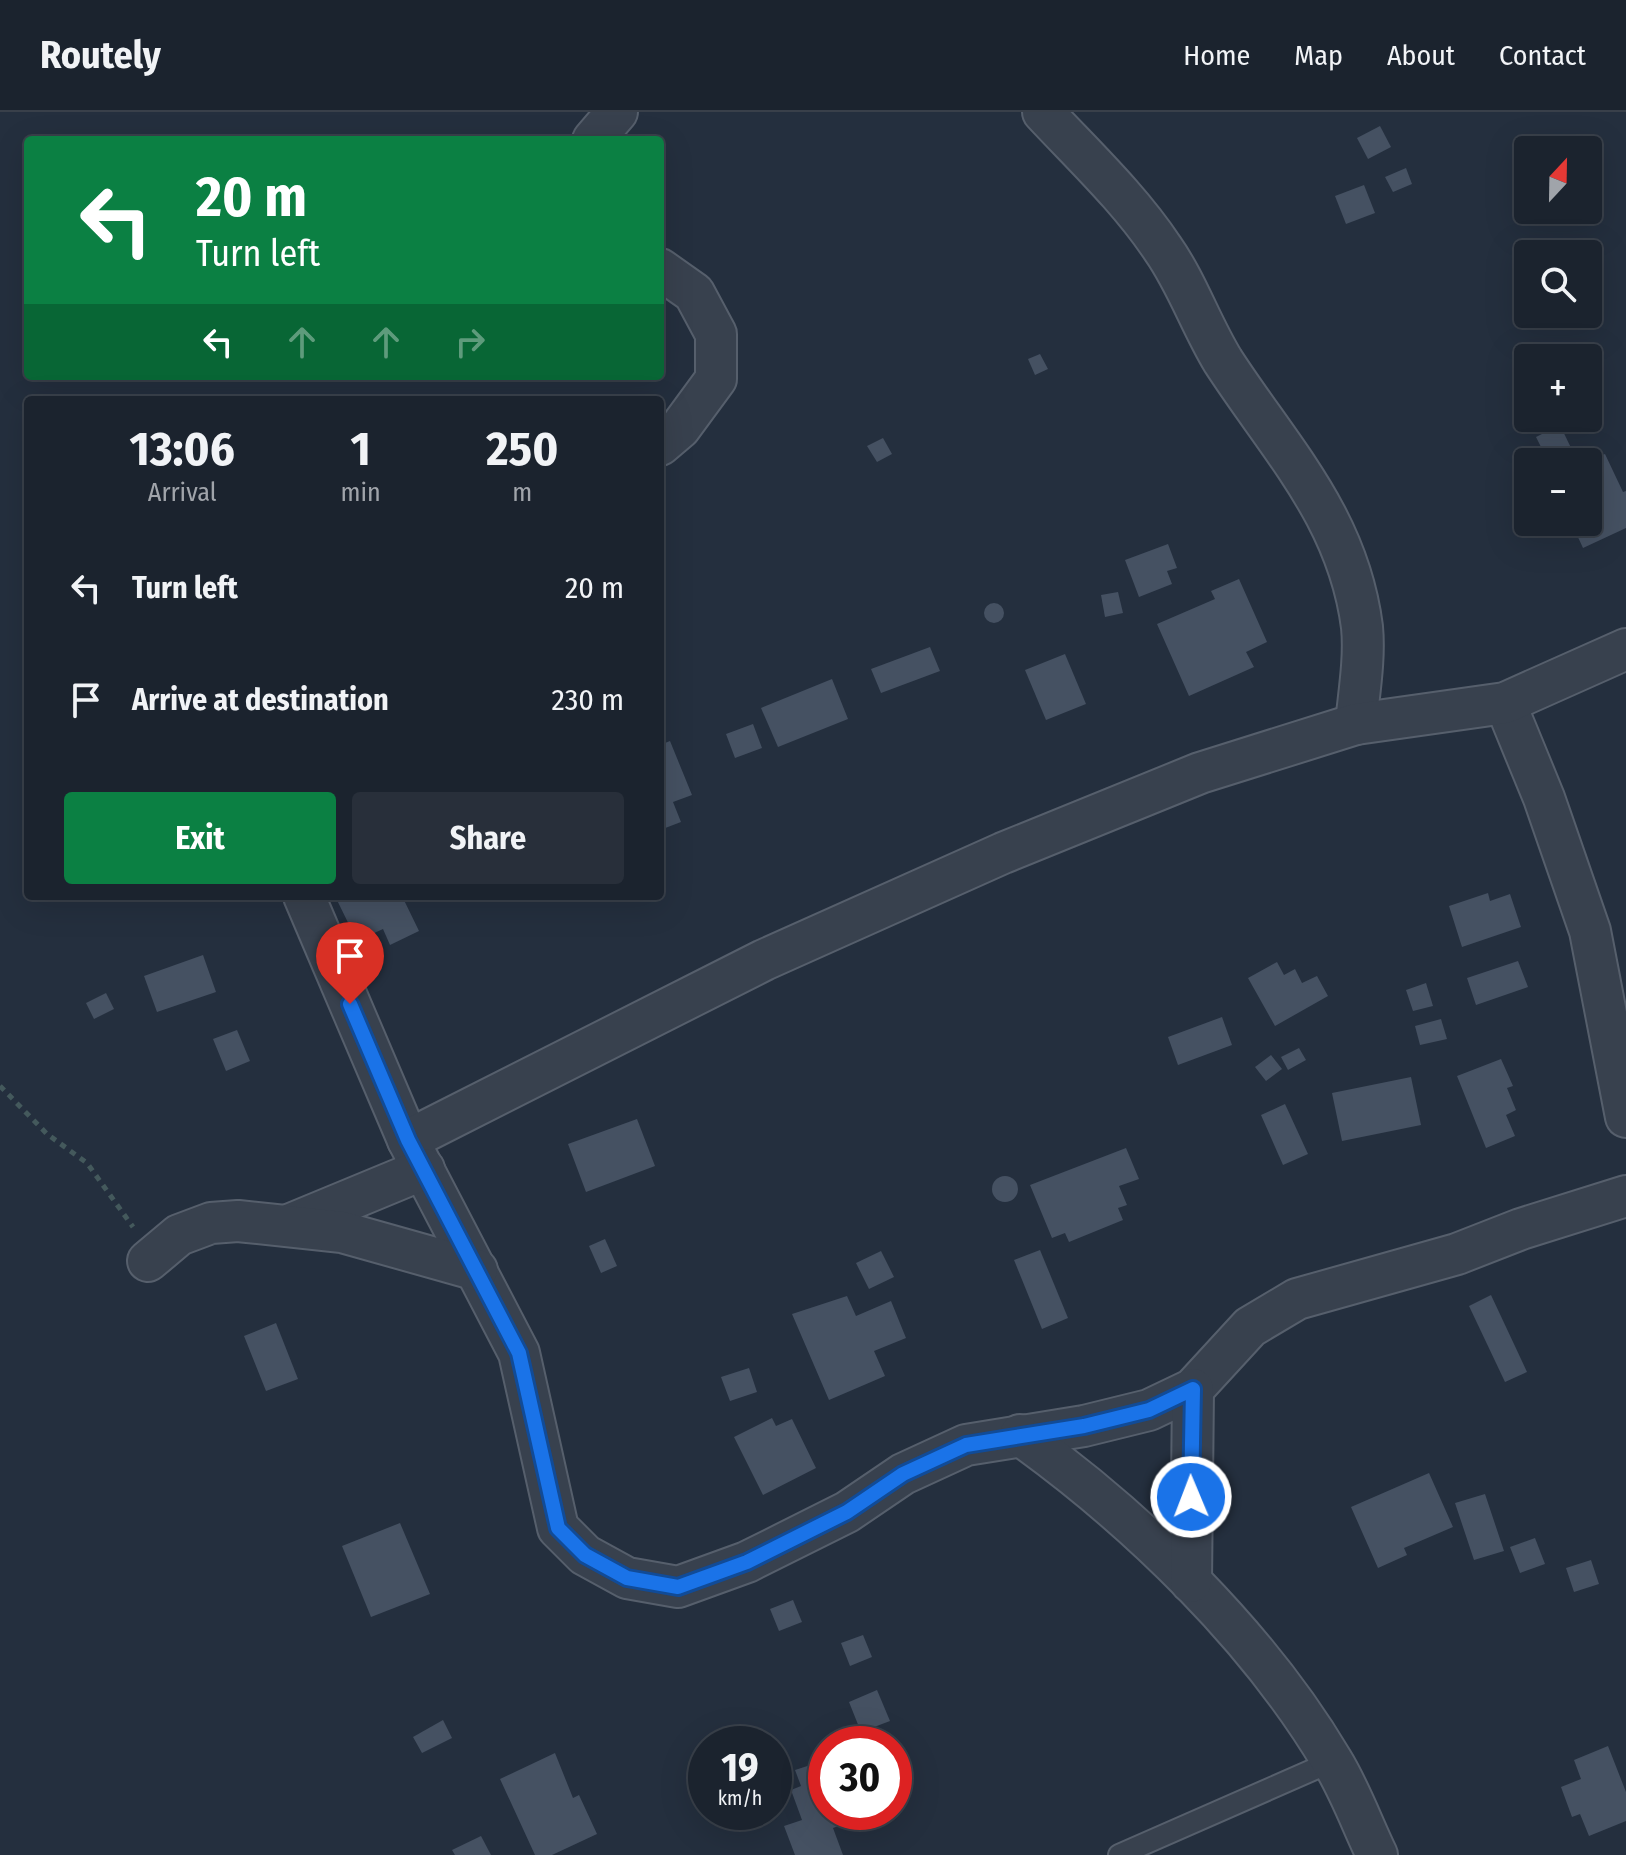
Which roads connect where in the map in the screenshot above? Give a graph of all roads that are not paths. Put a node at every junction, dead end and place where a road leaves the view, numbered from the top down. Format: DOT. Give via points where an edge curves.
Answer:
graph roads {
  1 [pos="617,112"];
  2 [pos="1043,112"];
  3 [pos="596,136"];
  4 [pos="664,272"];
  5 [pos="664,442"];
  6 [pos="1626,649"];
  7 [pos="1505,703"];
  8 [pos="1356,724"];
  9 [pos="306,900"];
  10 [pos="1626,1117"];
  11 [pos="416,1154"];
  12 [pos="1626,1196"];
  13 [pos="290,1224"];
  14 [pos="148,1261"];
  15 [pos="477,1270"];
  16 [pos="1193,1389"];
  17 [pos="1020,1435"];
  18 [pos="1191,1582"];
  19 [pos="1333,1761"];
  20 [pos="1119,1855"];
  21 [pos="1377,1855"];
  1 -- 3 [label="street"];
  2 -- 8 [label="street" via="1116,188 1164,250 1220,356 1307,478 1332,525 1362,629"];
  4 -- 5 [label="street" via="694,293 716,334 716,379"];
  6 -- 7 [label="street"];
  7 -- 8 [label="street"];
  7 -- 10 [label="street" via="1590,931"];
  8 -- 11 [label="street" via="1200,773 989,859 764,960"];
  9 -- 11 [label="street"];
  11 -- 13 [label="street"];
  11 -- 15 [label="street"];
  12 -- 16 [label="street" via="1457,1254 1297,1299 1250,1327"];
  13 -- 14 [label="street" via="211,1223 179,1235"];
  13 -- 15 [label="street" via="342,1232"];
  15 -- 17 [label="street" via="519,1353 558,1528 585,1555 627,1578 678,1587 747,1562 847,1512 903,1474 966,1445"];
  16 -- 17 [label="street" via="1149,1410"];
  16 -- 18 [label="street"];
  17 -- 18 [label="street" via="1070,1472"];
  18 -- 19 [label="street" via="1259,1659"];
  19 -- 20 [label="lane"];
  19 -- 21 [label="street"];
}
